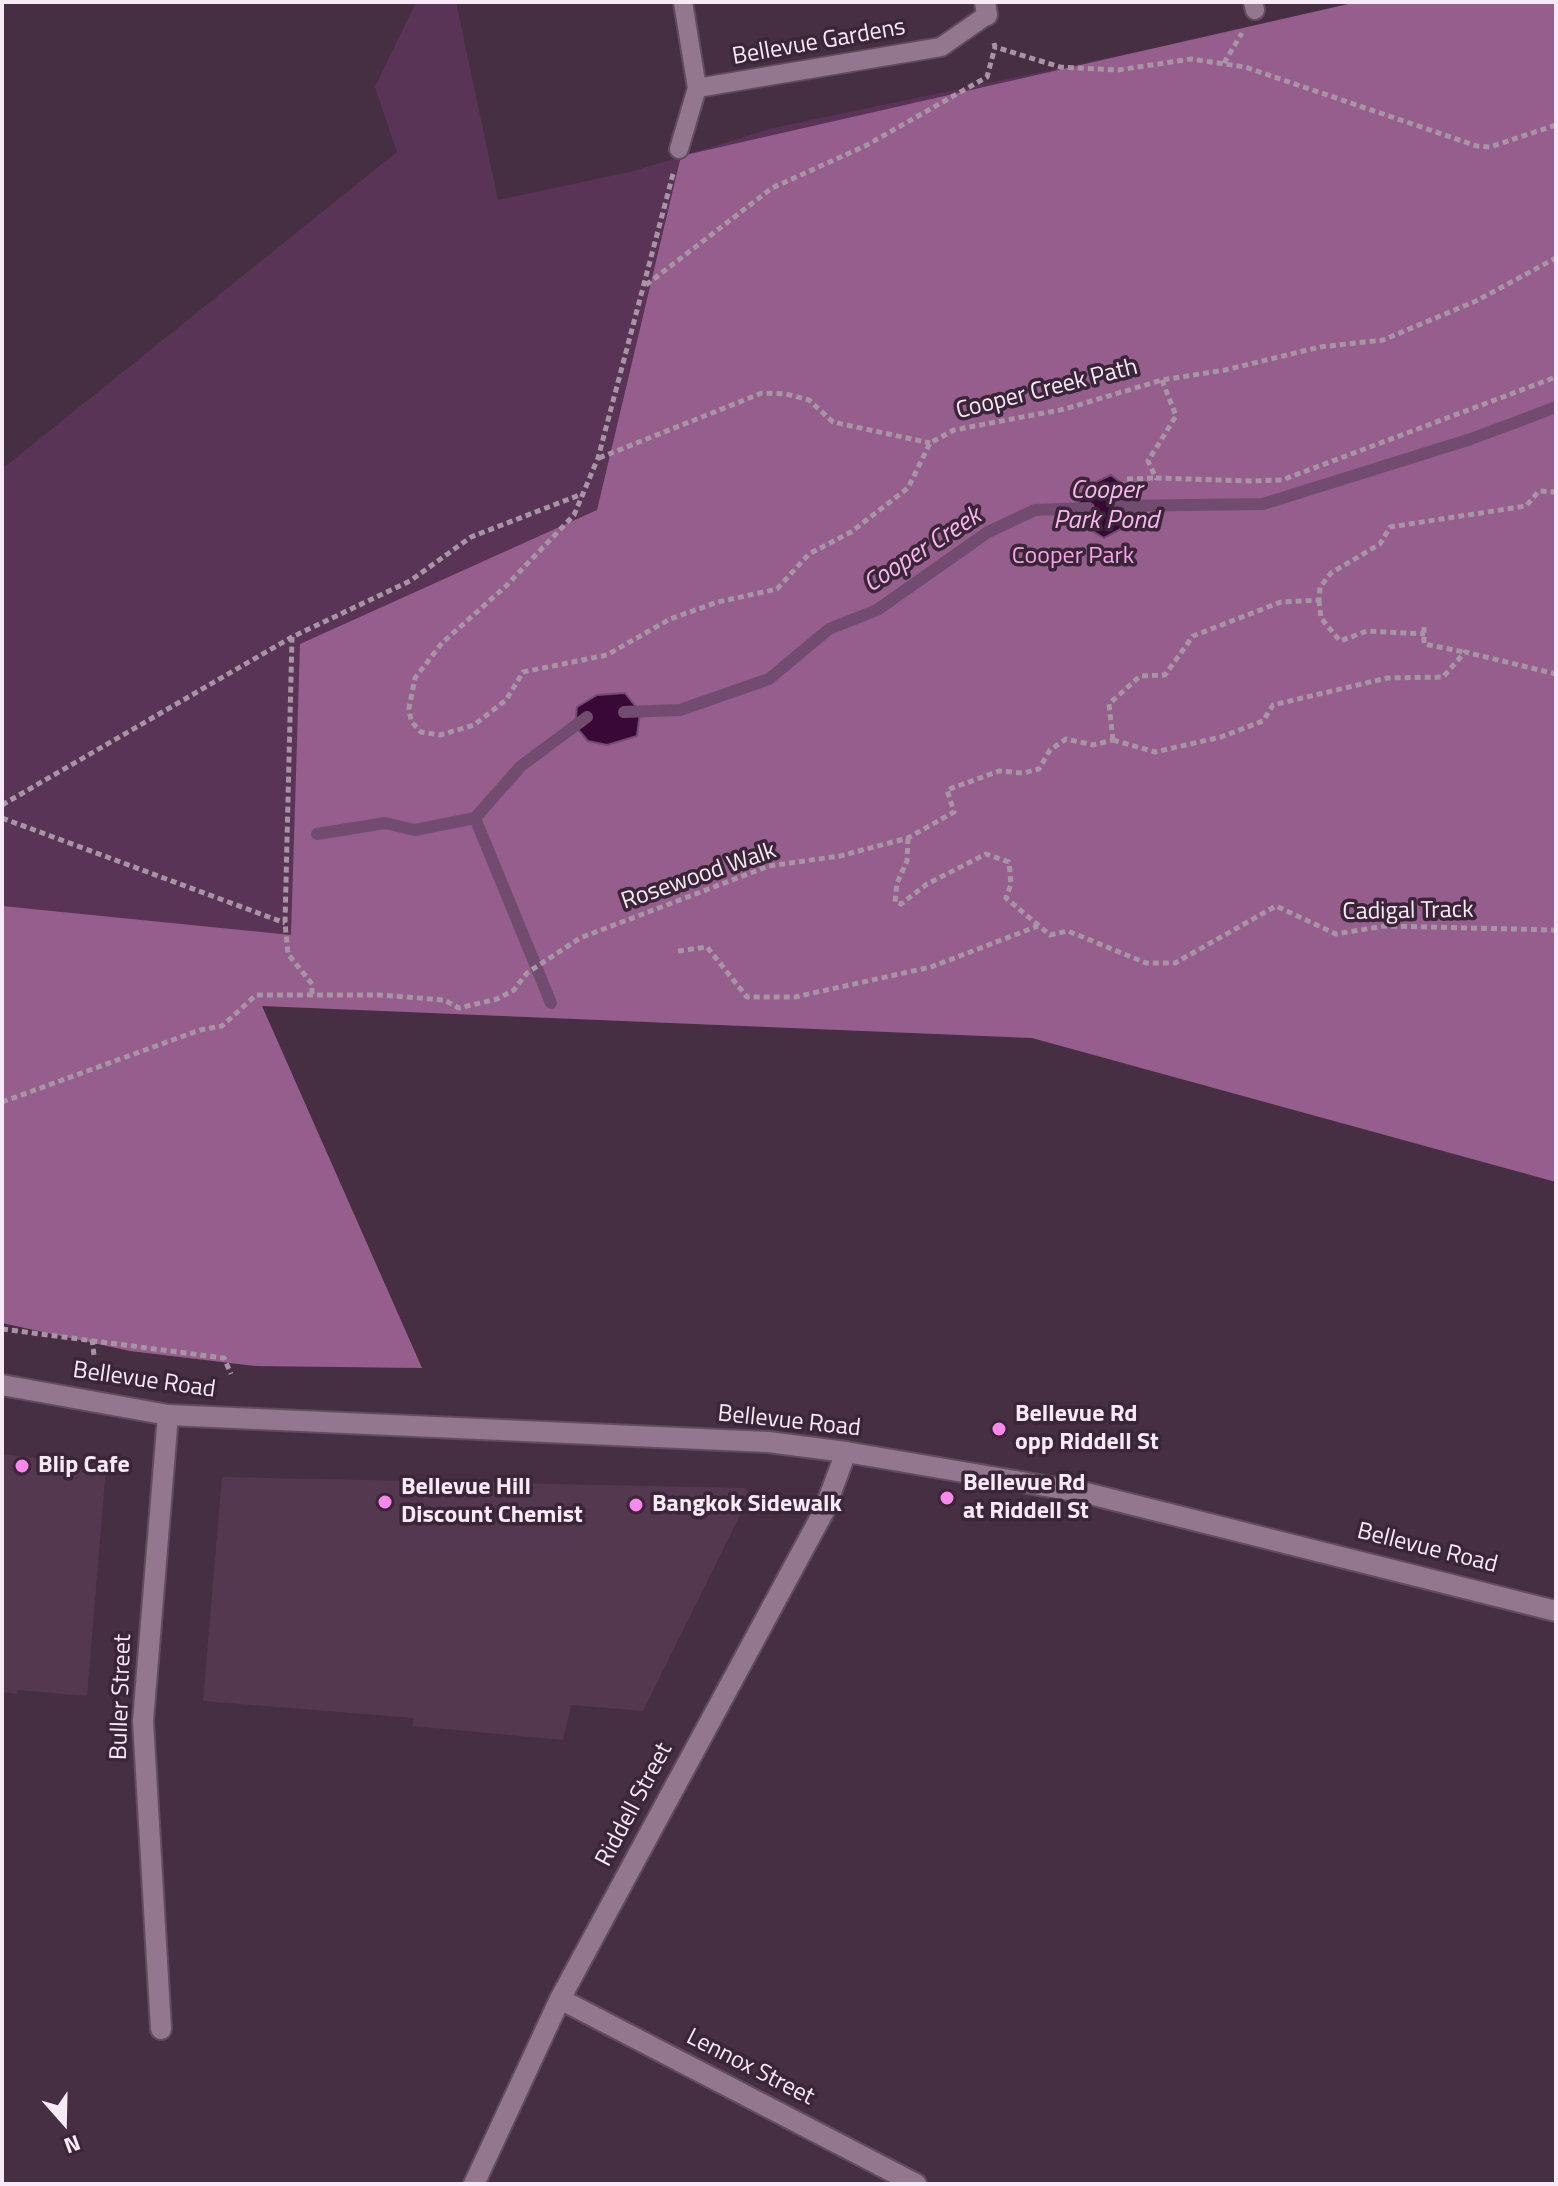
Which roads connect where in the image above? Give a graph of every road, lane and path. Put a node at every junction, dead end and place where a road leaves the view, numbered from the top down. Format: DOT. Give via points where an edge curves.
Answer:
graph roads {
  1 [pos="683,2"];
  2 [pos="986,9"];
  3 [pos="995,47"];
  4 [pos="697,88"];
  5 [pos="1556,125"];
  6 [pos="679,149"];
  7 [pos="1556,258"];
  8 [pos="646,286"];
  9 [pos="1556,377"];
  10 [pos="1162,380"];
  11 [pos="930,443"];
  12 [pos="598,458"];
  13 [pos="1156,478"];
  14 [pos="1127,479"];
  15 [pos="1556,492"];
  16 [pos="582,493"];
  17 [pos="1319,600"];
  18 [pos="292,637"];
  19 [pos="1465,652"];
  20 [pos="1556,674"];
  21 [pos="1113,740"];
  22 [pos="2,805"];
  23 [pos="2,818"];
  24 [pos="908,838"];
  25 [pos="285,923"];
  26 [pos="1039,926"];
  27 [pos="1556,930"];
  28 [pos="678,951"];
  29 [pos="312,994"];
  30 [pos="2,1102"];
  31 [pos="2,1329"];
  32 [pos="92,1339"];
  33 [pos="94,1355"];
  34 [pos="231,1374"];
  35 [pos="2,1385"];
  36 [pos="168,1415"];
  37 [pos="846,1452"];
  38 [pos="1556,1611"];
  39 [pos="560,1999"];
  40 [pos="161,2029"];
  41 [pos="474,2184"];
  42 [pos="916,2184"];
  1 -- 4 [label="lane"];
  2 -- 3 [label="path"];
  2 -- 4 [label="lane, Bellevue Gardens" via="941,47"];
  3 -- 5 [label="path" via="1060,67 1118,70 1191,59 1235,65 1477,146 1490,147"];
  3 -- 8 [label="path" via="987,77 865,146 772,188"];
  4 -- 6 [label="lane"];
  6 -- 8 [label="path"];
  7 -- 10 [label="path" via="1476,301 1383,340 1320,347"];
  8 -- 12 [label="path"];
  9 -- 13 [label="path" via="1282,480"];
  10 -- 11 [label="path, Cooper Creek Path" via="1065,409 954,430"];
  10 -- 13 [label="path, Cooper Creek Path" via="1176,416 1148,461"];
  11 -- 12 [label="path" via="833,422 809,400 762,393"];
  11 -- 16 [label="path, Cooper Creek Path" via="908,488 851,532 809,554 777,589 670,619 607,655 523,672 506,700 474,725 440,735 421,732 411,721 409,708 415,678 442,643 574,515"];
  12 -- 16 [label="path"];
  13 -- 14 [label="path"];
  15 -- 17 [label="path" via="1539,491 1526,506 1390,527 1380,544 1331,573 1320,587"];
  16 -- 18 [label="path" via="471,537 410,581"];
  17 -- 19 [label="path" via="1321,618 1340,641 1367,631 1424,630 1424,644"];
  17 -- 21 [label="path" via="1281,602 1193,636 1165,675 1140,676 1109,704"];
  18 -- 22 [label="path"];
  18 -- 25 [label="path"];
  19 -- 20 [label="path"];
  19 -- 21 [label="path" via="1443,677 1387,678 1273,705 1263,721 1221,737 1155,752"];
  21 -- 24 [label="path, Rosewood Walk" via="1093,745 1066,739 1050,750 1039,769 999,771 947,790 954,812"];
  23 -- 25 [label="path"];
  24 -- 26 [label="path, Cadigal Track" via="895,902 901,904 927,884 986,854 1009,862 1006,898"];
  24 -- 29 [label="path, Rosewood Walk" via="840,856 769,866 580,938 497,999 459,1008 444,1000"];
  25 -- 29 [label="path" via="288,954 312,984"];
  26 -- 27 [label="path, Cadigal Track" via="1050,935 1068,931 1146,963 1175,963 1276,906 1336,934 1385,926"];
  26 -- 28 [label="path" via="931,967 795,997 747,997 707,947"];
  29 -- 30 [label="path" via="256,995 222,1026"];
  31 -- 32 [label="path"];
  32 -- 33 [label="path"];
  32 -- 34 [label="path" via="224,1358"];
  35 -- 36 [label="street, Bellevue Road"];
  36 -- 37 [label="street, Bellevue Road" via="768,1442"];
  36 -- 40 [label="street, Buller Street" via="143,1721"];
  37 -- 38 [label="street, Bellevue Road" via="1086,1493"];
  37 -- 39 [label="street, Riddell Street" via="824,1511"];
  39 -- 41 [label="street, Riddell Street"];
  39 -- 42 [label="street, Lennox Street"];
}
